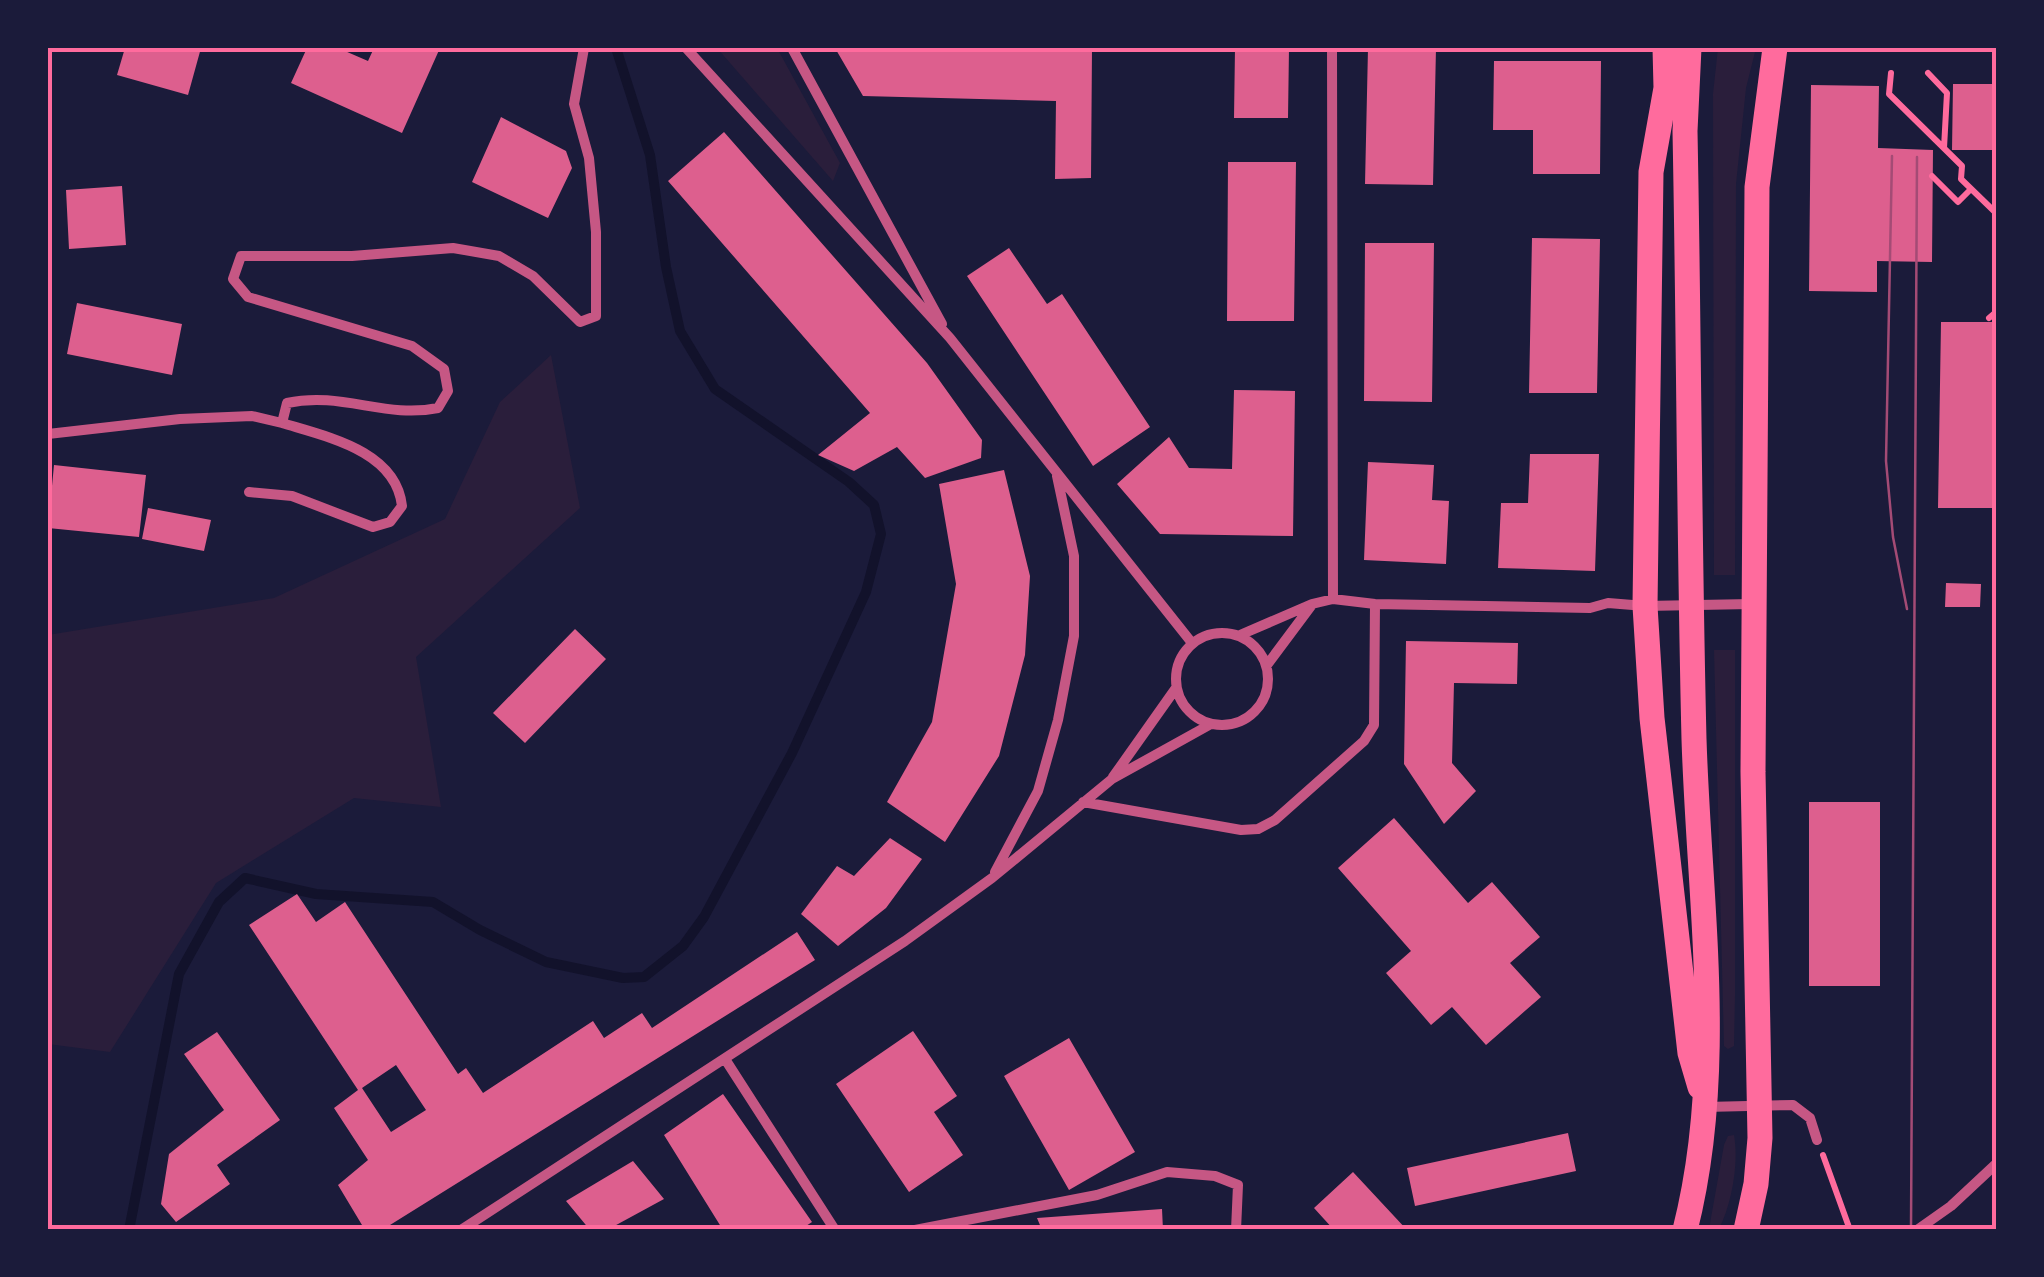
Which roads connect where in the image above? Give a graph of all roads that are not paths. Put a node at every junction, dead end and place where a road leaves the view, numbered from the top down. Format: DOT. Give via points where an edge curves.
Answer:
graph roads {
  1 [pos="584,48"];
  2 [pos="686,48"];
  3 [pos="792,48"];
  4 [pos="1332,48"];
  5 [pos="1665,48"];
  6 [pos="1687,48"];
  7 [pos="1775,48"];
  8 [pos="1788,48"];
  9 [pos="1770,82"];
  10 [pos="1666,88"];
  11 [pos="1686,131"];
  12 [pos="950,338"];
  13 [pos="282,423"];
  14 [pos="48,434"];
  15 [pos="1056,470"];
  16 [pos="250,492"];
  17 [pos="1334,599"];
  18 [pos="1312,604"];
  19 [pos="1375,604"];
  20 [pos="1752,604"];
  21 [pos="1646,606"];
  22 [pos="1694,606"];
  23 [pos="1240,636"];
  24 [pos="1192,643"];
  25 [pos="1266,665"];
  26 [pos="1176,688"];
  27 [pos="1211,724"];
  28 [pos="1112,779"];
  29 [pos="1083,802"];
  30 [pos="992,878"];
  31 [pos="725,1060"];
  32 [pos="1760,1105"];
  33 [pos="1705,1107"];
  34 [pos="1818,1140"];
  35 [pos="1996,1164"];
  36 [pos="461,1230"];
  37 [pos="835,1230"];
  38 [pos="915,1230"];
  39 [pos="1236,1230"];
  40 [pos="1685,1230"];
  41 [pos="1746,1230"];
  42 [pos="1917,1230"];
  1 -- 13 [label="street" via="574,104 589,158 596,316 580,322 534,276 499,256 453,248 241,256 233,279 248,297 412,346 444,370 448,391 438,408 415,413 314,397 287,403"];
  2 -- 12 [label="street"];
  3 -- 12 [label="street"];
  4 -- 17 [label="street"];
  5 -- 10 [label="main road"];
  6 -- 10 [label="main road"];
  6 -- 11 [label="main road"];
  7 -- 9 [label="main road"];
  8 -- 9 [label="main road"];
  9 -- 20 [label="main road" via="1757,187"];
  10 -- 11 [label="main road"];
  10 -- 21 [label="main road" via="1652,172"];
  11 -- 22 [label="main road"];
  12 -- 15 [label="street"];
  13 -- 14 [label="street" via="252,416"];
  13 -- 16 [label="street" via="377,460 400,487 402,506 390,522 373,527 292,496"];
  15 -- 24 [label="street"];
  15 -- 30 [label="street" via="1074,556 1074,636 1038,791"];
  17 -- 18 [label="street"];
  17 -- 19 [label="street"];
  18 -- 23 [label="street"];
  18 -- 25 [label="street"];
  19 -- 21 [label="street"];
  19 -- 29 [label="street" via="1374,726 1274,820 1242,830"];
  20 -- 22 [label="street"];
  20 -- 32 [label="main road"];
  21 -- 22 [label="street"];
  21 -- 33 [label="main road" via="1690,1054"];
  22 -- 33 [label="main road" via="1709,1028"];
  23 -- 24 [label="street" via="1224,632"];
  23 -- 25 [label="street"];
  24 -- 26 [label="street" via="1176,672"];
  25 -- 27 [label="street" via="1266,697 1256,711 1228,726"];
  26 -- 27 [label="street" via="1189,712"];
  26 -- 28 [label="street"];
  27 -- 28 [label="street"];
  28 -- 29 [label="street"];
  29 -- 30 [label="street"];
  30 -- 31 [label="street"];
  31 -- 36 [label="street"];
  31 -- 37 [label="street"];
  32 -- 33 [label="street"];
  32 -- 34 [label="street" via="1793,1105 1810,1118"];
  32 -- 41 [label="main road"];
  33 -- 40 [label="main road"];
  35 -- 42 [label="street"];
  38 -- 39 [label="street" via="1097,1195 1167,1172 1238,1185"];
}
